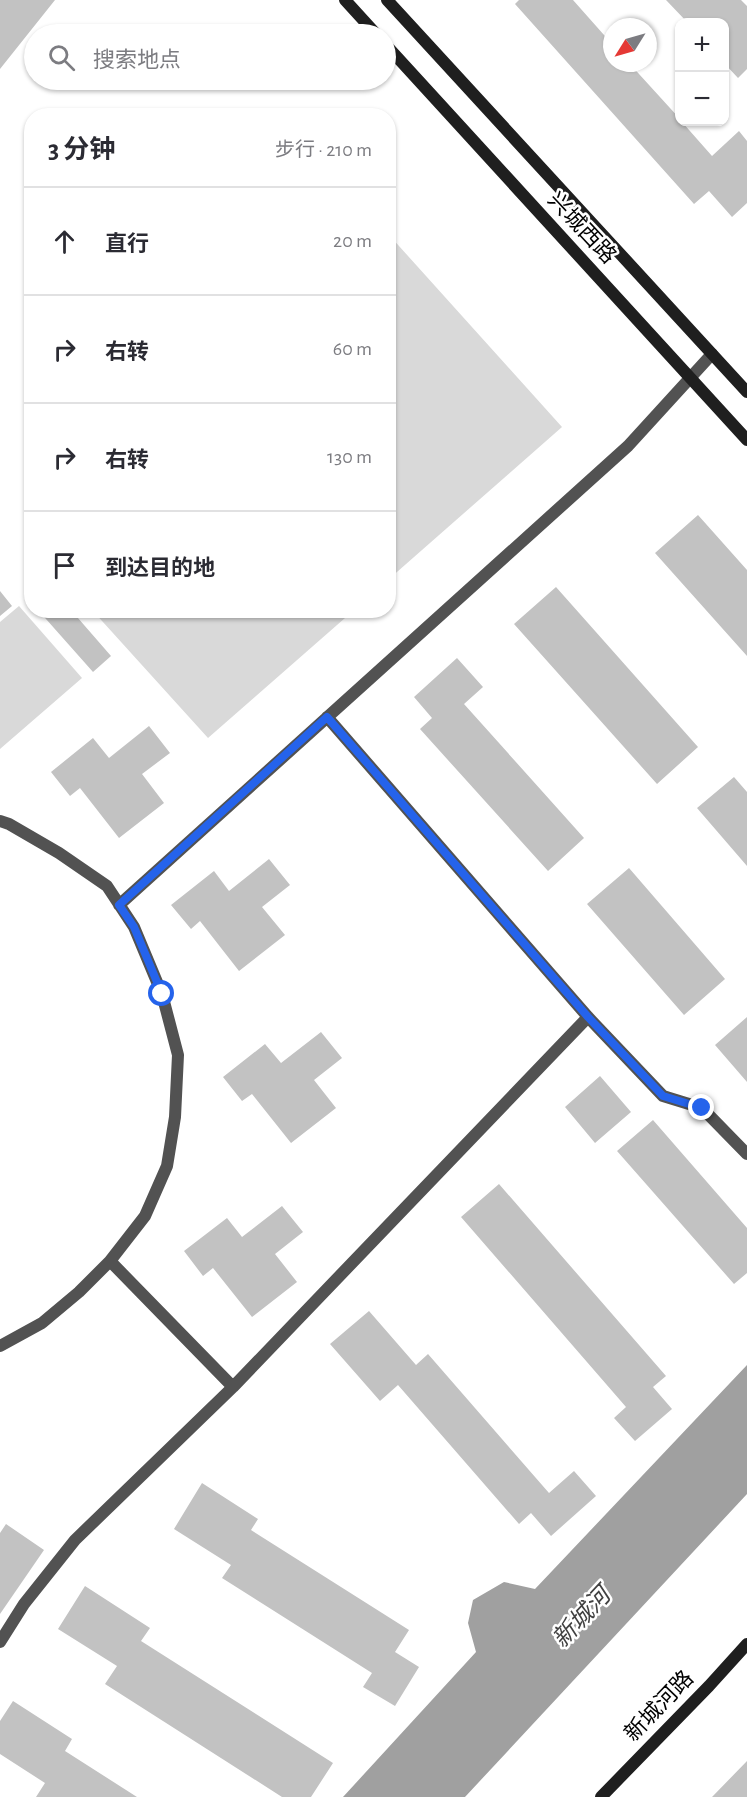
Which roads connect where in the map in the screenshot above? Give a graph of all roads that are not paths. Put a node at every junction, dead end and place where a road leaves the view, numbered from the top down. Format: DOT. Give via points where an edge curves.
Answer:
graph roads {
  1 [pos="345,0"];
  2 [pos="387,0"];
  3 [pos="367,24"];
  4 [pos="396,56"];
  5 [pos="712,354"];
  6 [pos="690,376"];
  7 [pos="747,392"];
  8 [pos="747,440"];
  9 [pos="327,717"];
  10 [pos="0,821"];
  11 [pos="119,905"];
  12 [pos="588,1017"];
  13 [pos="747,1154"];
  14 [pos="110,1261"];
  15 [pos="0,1346"];
  16 [pos="233,1386"];
  17 [pos="0,1642"];
  18 [pos="747,1644"];
  19 [pos="601,1797"];
  1 -- 3 [label="street"];
  2 -- 5 [label="street, 兴城西路"];
  4 -- 6 [label="street, 兴城西路"];
  5 -- 6 [label="lane"];
  5 -- 7 [label="street, 兴城西路"];
  6 -- 8 [label="street, 兴城西路"];
  6 -- 9 [label="lane" via="628,446"];
  9 -- 11 [label="lane"];
  9 -- 12 [label="lane"];
  10 -- 11 [label="lane" via="59,853 107,886"];
  11 -- 14 [label="lane" via="134,927 162,994 178,1055 175,1117 167,1166 145,1216"];
  12 -- 13 [label="lane" via="663,1096 702,1108"];
  12 -- 16 [label="lane"];
  14 -- 15 [label="lane" via="42,1323"];
  14 -- 16 [label="lane"];
  16 -- 17 [label="lane" via="75,1540 24,1604"];
  18 -- 19 [label="street, 新城河路"];
}
